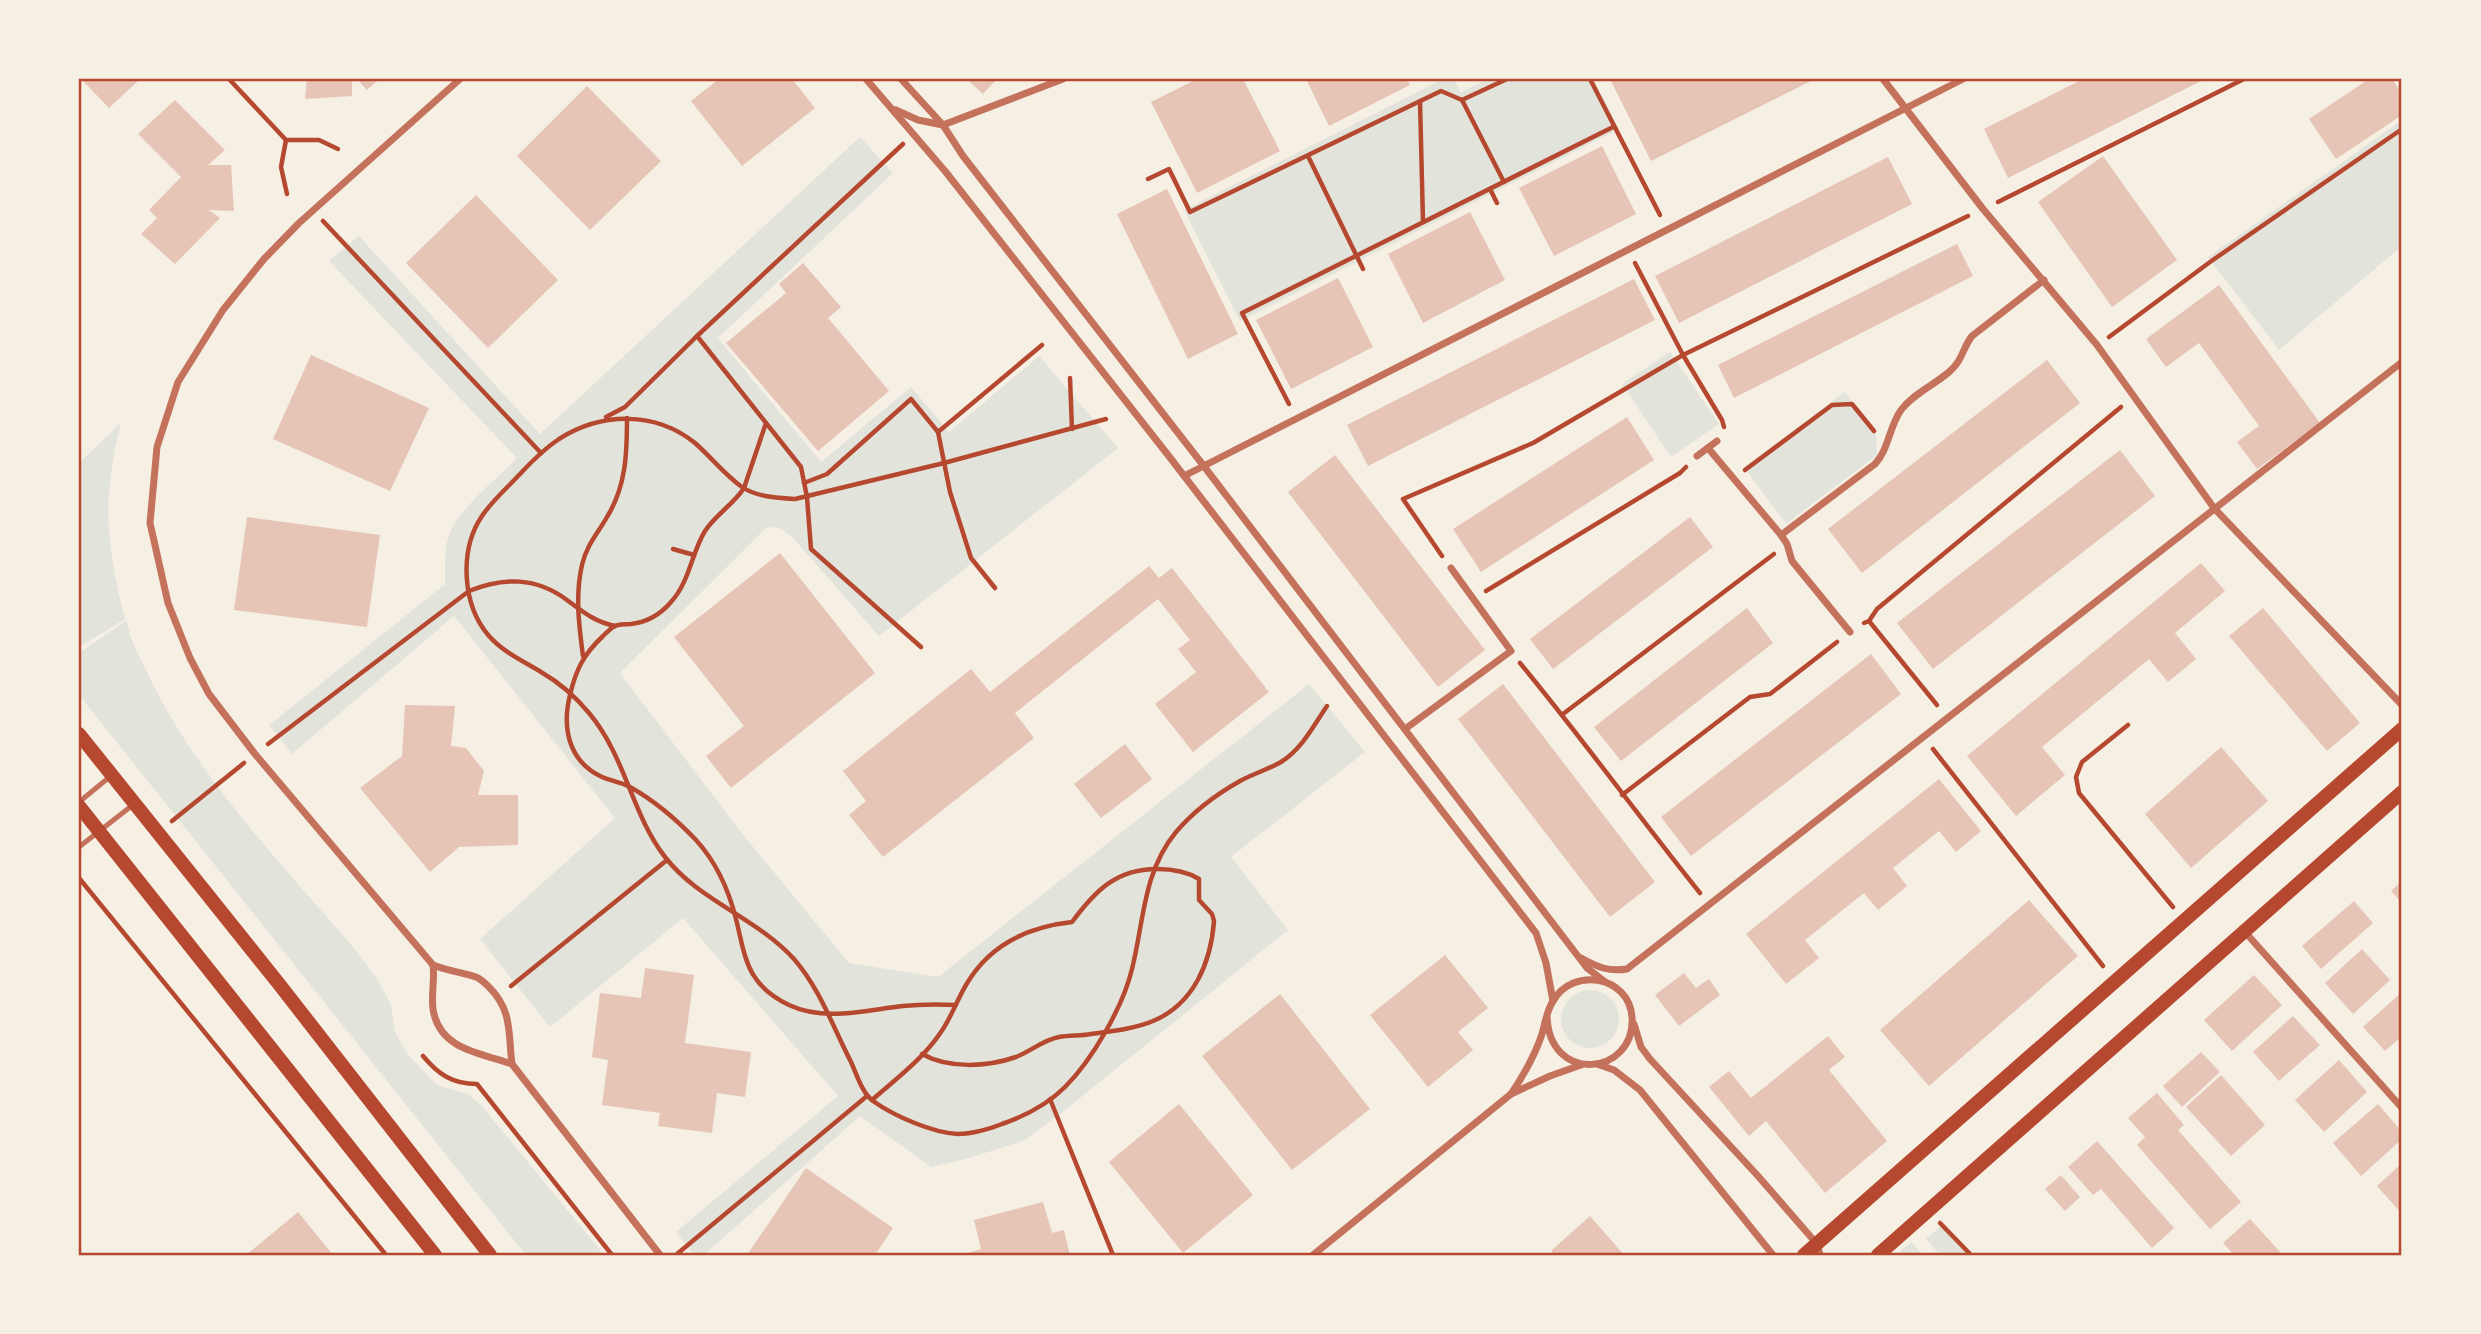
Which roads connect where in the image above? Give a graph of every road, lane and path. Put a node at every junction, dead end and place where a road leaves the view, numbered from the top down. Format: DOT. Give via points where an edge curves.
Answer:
graph roads {
  1 [pos="229,79"];
  2 [pos="460,79"];
  3 [pos="866,79"];
  4 [pos="901,79"];
  5 [pos="1063,79"];
  6 [pos="1507,79"];
  7 [pos="1590,79"];
  8 [pos="1883,79"];
  9 [pos="1963,79"];
  10 [pos="2244,79"];
  11 [pos="1462,100"];
  12 [pos="1420,102"];
  13 [pos="892,107"];
  14 [pos="1904,108"];
  15 [pos="943,125"];
  16 [pos="1613,127"];
  17 [pos="2402,129"];
  18 [pos="914,134"];
  19 [pos="286,140"];
  20 [pos="338,149"];
  21 [pos="1308,156"];
  22 [pos="1148,179"];
  23 [pos="1504,182"];
  24 [pos="1490,189"];
  25 [pos="287,194"];
  26 [pos="1497,203"];
  27 [pos="1983,209"];
  28 [pos="313,210"];
  29 [pos="1423,222"];
  30 [pos="1668,229"];
  31 [pos="1628,250"];
  32 [pos="1357,256"];
  33 [pos="1363,269"];
  34 [pos="2044,280"];
  35 [pos="697,336"];
  36 [pos="1042,345"];
  37 [pos="2097,345"];
  38 [pos="1683,355"];
  39 [pos="2402,362"];
  40 [pos="1070,378"];
  41 [pos="2134,396"];
  42 [pos="627,418"];
  43 [pos="603,419"];
  44 [pos="1106,419"];
  45 [pos="1297,419"];
  46 [pos="766,423"];
  47 [pos="1072,429"];
  48 [pos="938,432"];
  49 [pos="1717,441"];
  50 [pos="1885,446"];
  51 [pos="1708,448"];
  52 [pos="541,453"];
  53 [pos="1697,456"];
  54 [pos="944,463"];
  55 [pos="1203,465"];
  56 [pos="1184,476"];
  57 [pos="1734,478"];
  58 [pos="804,483"];
  59 [pos="744,488"];
  60 [pos="807,497"];
  61 [pos="2214,508"];
  62 [pos="1781,535"];
  63 [pos="1787,544"];
  64 [pos="673,549"];
  65 [pos="694,555"];
  66 [pos="1451,568"];
  67 [pos="995,589"];
  68 [pos="469,591"];
  69 [pos="1473,598"];
  70 [pos="578,610"];
  71 [pos="1869,621"];
  72 [pos="615,626"];
  73 [pos="1850,632"];
  74 [pos="920,647"];
  75 [pos="1511,651"];
  76 [pos="583,656"];
  77 [pos="570,692"];
  78 [pos="2402,705"];
  79 [pos="1327,706"];
  80 [pos="1563,714"];
  81 [pos="1949,719"];
  82 [pos="2128,725"];
  83 [pos="1405,729"];
  84 [pos="2402,729"];
  85 [pos="79,734"];
  86 [pos="1924,738"];
  87 [pos="255,754"];
  88 [pos="111,775"];
  89 [pos="629,787"];
  90 [pos="2402,792"];
  91 [pos="1622,795"];
  92 [pos="79,804"];
  93 [pos="135,804"];
  94 [pos="99,831"];
  95 [pos="158,833"];
  96 [pos="79,847"];
  97 [pos="667,860"];
  98 [pos="1153,869"];
  99 [pos="79,878"];
  100 [pos="1710,906"];
  101 [pos="733,910"];
  102 [pos="2185,921"];
  103 [pos="2245,932"];
  104 [pos="1578,956"];
  105 [pos="433,965"];
  106 [pos="1604,981"];
  107 [pos="2116,982"];
  108 [pos="511,986"];
  109 [pos="1553,1001"];
  110 [pos="956,1005"];
  111 [pos="828,1013"];
  112 [pos="1632,1013"];
  113 [pos="1547,1015"];
  114 [pos="1104,1032"];
  115 [pos="922,1054"];
  116 [pos="423,1056"];
  117 [pos="512,1064"];
  118 [pos="1583,1064"];
  119 [pos="1597,1064"];
  120 [pos="1511,1094"];
  121 [pos="870,1098"];
  122 [pos="1051,1099"];
  123 [pos="2402,1108"];
  124 [pos="1929,1210"];
  125 [pos="1818,1250"];
  126 [pos="386,1255"];
  127 [pos="435,1255"];
  128 [pos="490,1255"];
  129 [pos="612,1255"];
  130 [pos="660,1255"];
  131 [pos="675,1255"];
  132 [pos="1112,1255"];
  133 [pos="1313,1255"];
  134 [pos="1773,1255"];
  135 [pos="1804,1255"];
  136 [pos="1878,1255"];
  137 [pos="1971,1255"];
  1 -- 19 [label="path"];
  2 -- 28 [label="street"];
  3 -- 13 [label="street"];
  4 -- 15 [label="street"];
  5 -- 15 [label="street"];
  6 -- 11 [label="path"];
  7 -- 16 [label="path"];
  8 -- 14 [label="street"];
  9 -- 14 [label="street"];
  10 -- 27 [label="path"];
  11 -- 12 [label="path" via="1441,91"];
  11 -- 23 [label="path"];
  12 -- 21 [label="path"];
  12 -- 29 [label="path"];
  13 -- 15 [label="street" via="918,120"];
  13 -- 18 [label="street"];
  14 -- 27 [label="street"];
  14 -- 30 [label="street"];
  15 -- 55 [label="street"];
  16 -- 23 [label="path"];
  16 -- 30 [label="path"];
  17 -- 37 [label="path"];
  18 -- 35 [label="path"];
  18 -- 56 [label="street"];
  19 -- 20 [label="path" via="319,140"];
  19 -- 25 [label="path" via="281,167"];
  21 -- 22 [label="path" via="1190,212 1169,169"];
  21 -- 32 [label="path"];
  23 -- 24 [label="path"];
  24 -- 26 [label="path"];
  24 -- 29 [label="path"];
  27 -- 34 [label="street"];
  27 -- 38 [label="path"];
  28 -- 52 [label="path"];
  28 -- 87 [label="street" via="264,259 223,310 178,382 157,447 150,523 168,603 209,694"];
  29 -- 32 [label="path"];
  30 -- 31 [label="street"];
  31 -- 38 [label="path"];
  31 -- 45 [label="street"];
  32 -- 33 [label="path"];
  32 -- 45 [label="path" via="1242,313"];
  34 -- 37 [label="street"];
  34 -- 50 [label="street" via="1972,336 1950,372 1910,400"];
  35 -- 43 [label="path" via="625,407"];
  35 -- 46 [label="path"];
  36 -- 48 [label="path"];
  37 -- 41 [label="street"];
  38 -- 49 [label="path" via="1723,420 1724,431"];
  38 -- 66 [label="path" via="1533,443 1403,499"];
  39 -- 61 [label="street"];
  40 -- 47 [label="path"];
  41 -- 61 [label="street"];
  41 -- 71 [label="path" via="1877,609"];
  42 -- 43 [label="path"];
  42 -- 59 [label="path" via="681,433"];
  42 -- 70 [label="path" via="621,490 585,555"];
  43 -- 52 [label="path" via="561,438"];
  44 -- 47 [label="path"];
  45 -- 55 [label="street"];
  46 -- 58 [label="path" via="801,467"];
  46 -- 59 [label="path"];
  47 -- 54 [label="path"];
  48 -- 54 [label="path"];
  48 -- 58 [label="path" via="911,399 827,474"];
  49 -- 51 [label="street"];
  50 -- 57 [label="path" via="1852,404 1832,405"];
  50 -- 62 [label="street" via="1875,464"];
  51 -- 53 [label="street"];
  51 -- 57 [label="street"];
  52 -- 68 [label="path" via="483,514 473,533 468,551"];
  53 -- 69 [label="path" via="1681,473"];
  54 -- 60 [label="path"];
  54 -- 67 [label="path" via="971,558"];
  55 -- 56 [label="street"];
  55 -- 83 [label="street"];
  56 -- 109 [label="street" via="1535,933"];
  57 -- 62 [label="street"];
  58 -- 60 [label="path"];
  59 -- 60 [label="path" via="775,498"];
  59 -- 65 [label="path" via="713,519"];
  60 -- 74 [label="path" via="811,549"];
  61 -- 78 [label="street"];
  61 -- 81 [label="street"];
  62 -- 63 [label="street"];
  63 -- 73 [label="street" via="1791,561"];
  63 -- 80 [label="path"];
  64 -- 65 [label="path"];
  65 -- 72 [label="path" via="681,589 656,616 643,623"];
  66 -- 69 [label="street"];
  68 -- 70 [label="path" via="504,581 530,582 552,590"];
  68 -- 77 [label="path" via="488,635"];
  68 -- 87 [label="path"];
  69 -- 75 [label="street"];
  70 -- 72 [label="path"];
  70 -- 76 [label="path"];
  71 -- 73 [label="path"];
  71 -- 81 [label="path"];
  72 -- 76 [label="path"];
  73 -- 91 [label="path" via="1770,694 1750,698"];
  75 -- 80 [label="path"];
  75 -- 83 [label="street"];
  76 -- 77 [label="path"];
  77 -- 89 [label="path" via="611,742"];
  77 -- 89 [label="path" via="567,726 577,757 594,772"];
  79 -- 98 [label="path" via="1282,761 1219,793 1198,811 1175,833"];
  80 -- 91 [label="path"];
  81 -- 86 [label="street"];
  82 -- 102 [label="path" via="2081,762 2076,777 2079,793"];
  83 -- 104 [label="street"];
  84 -- 102 [label="main road"];
  85 -- 88 [label="main road"];
  86 -- 100 [label="street"];
  86 -- 107 [label="path"];
  87 -- 95 [label="path"];
  87 -- 105 [label="street"];
  88 -- 92 [label="lane"];
  88 -- 93 [label="main road"];
  89 -- 97 [label="path" via="645,826"];
  89 -- 101 [label="path" via="674,818 701,846 723,881"];
  90 -- 103 [label="main road"];
  91 -- 100 [label="path"];
  92 -- 94 [label="main road"];
  93 -- 94 [label="lane"];
  93 -- 95 [label="main road"];
  94 -- 96 [label="lane"];
  94 -- 127 [label="main road"];
  95 -- 128 [label="main road"];
  97 -- 101 [label="path" via="696,887"];
  97 -- 108 [label="path"];
  98 -- 110 [label="path" via="1140,869 1102,887 1072,922 1034,929 991,952"];
  98 -- 114 [label="path" via="1132,970"];
  98 -- 114 [label="path" via="1183,871 1199,879 1199,900 1214,921 1207,964 1186,996 1157,1020"];
  99 -- 126 [label="path"];
  100 -- 104 [label="street" via="1627,969 1598,968"];
  101 -- 111 [label="path" via="792,957"];
  101 -- 111 [label="path" via="753,975 788,1005"];
  102 -- 107 [label="main road"];
  103 -- 123 [label="street"];
  103 -- 124 [label="main road"];
  104 -- 106 [label="street"];
  105 -- 117 [label="street" via="479,977 498,996 506,1010"];
  105 -- 117 [label="street" via="434,1012 447,1038 460,1048"];
  106 -- 109 [label="street" via="1575,982"];
  106 -- 112 [label="street" via="1627,999"];
  107 -- 125 [label="main road"];
  109 -- 113 [label="street"];
  110 -- 111 [label="path"];
  110 -- 115 [label="path"];
  111 -- 121 [label="path"];
  112 -- 119 [label="street" via="1629,1041 1609,1060"];
  112 -- 125 [label="street" via="1641,1047 1650,1059 1750,1167"];
  113 -- 118 [label="street" via="1551,1041 1559,1052"];
  113 -- 120 [label="street" via="1526,1070"];
  114 -- 115 [label="path" via="1059,1037 1015,1057 985,1063 948,1064"];
  114 -- 122 [label="path" via="1065,1088"];
  115 -- 121 [label="path"];
  116 -- 129 [label="path" via="444,1077 477,1084"];
  117 -- 130 [label="street"];
  118 -- 119 [label="street"];
  118 -- 120 [label="street"];
  119 -- 134 [label="street" via="1614,1070 1640,1090"];
  120 -- 133 [label="street"];
  121 -- 122 [label="path" via="919,1124 958,1134 999,1126"];
  121 -- 131 [label="path"];
  122 -- 132 [label="path"];
  124 -- 136 [label="main road"];
  124 -- 137 [label="path"];
  125 -- 135 [label="main road"];
}
